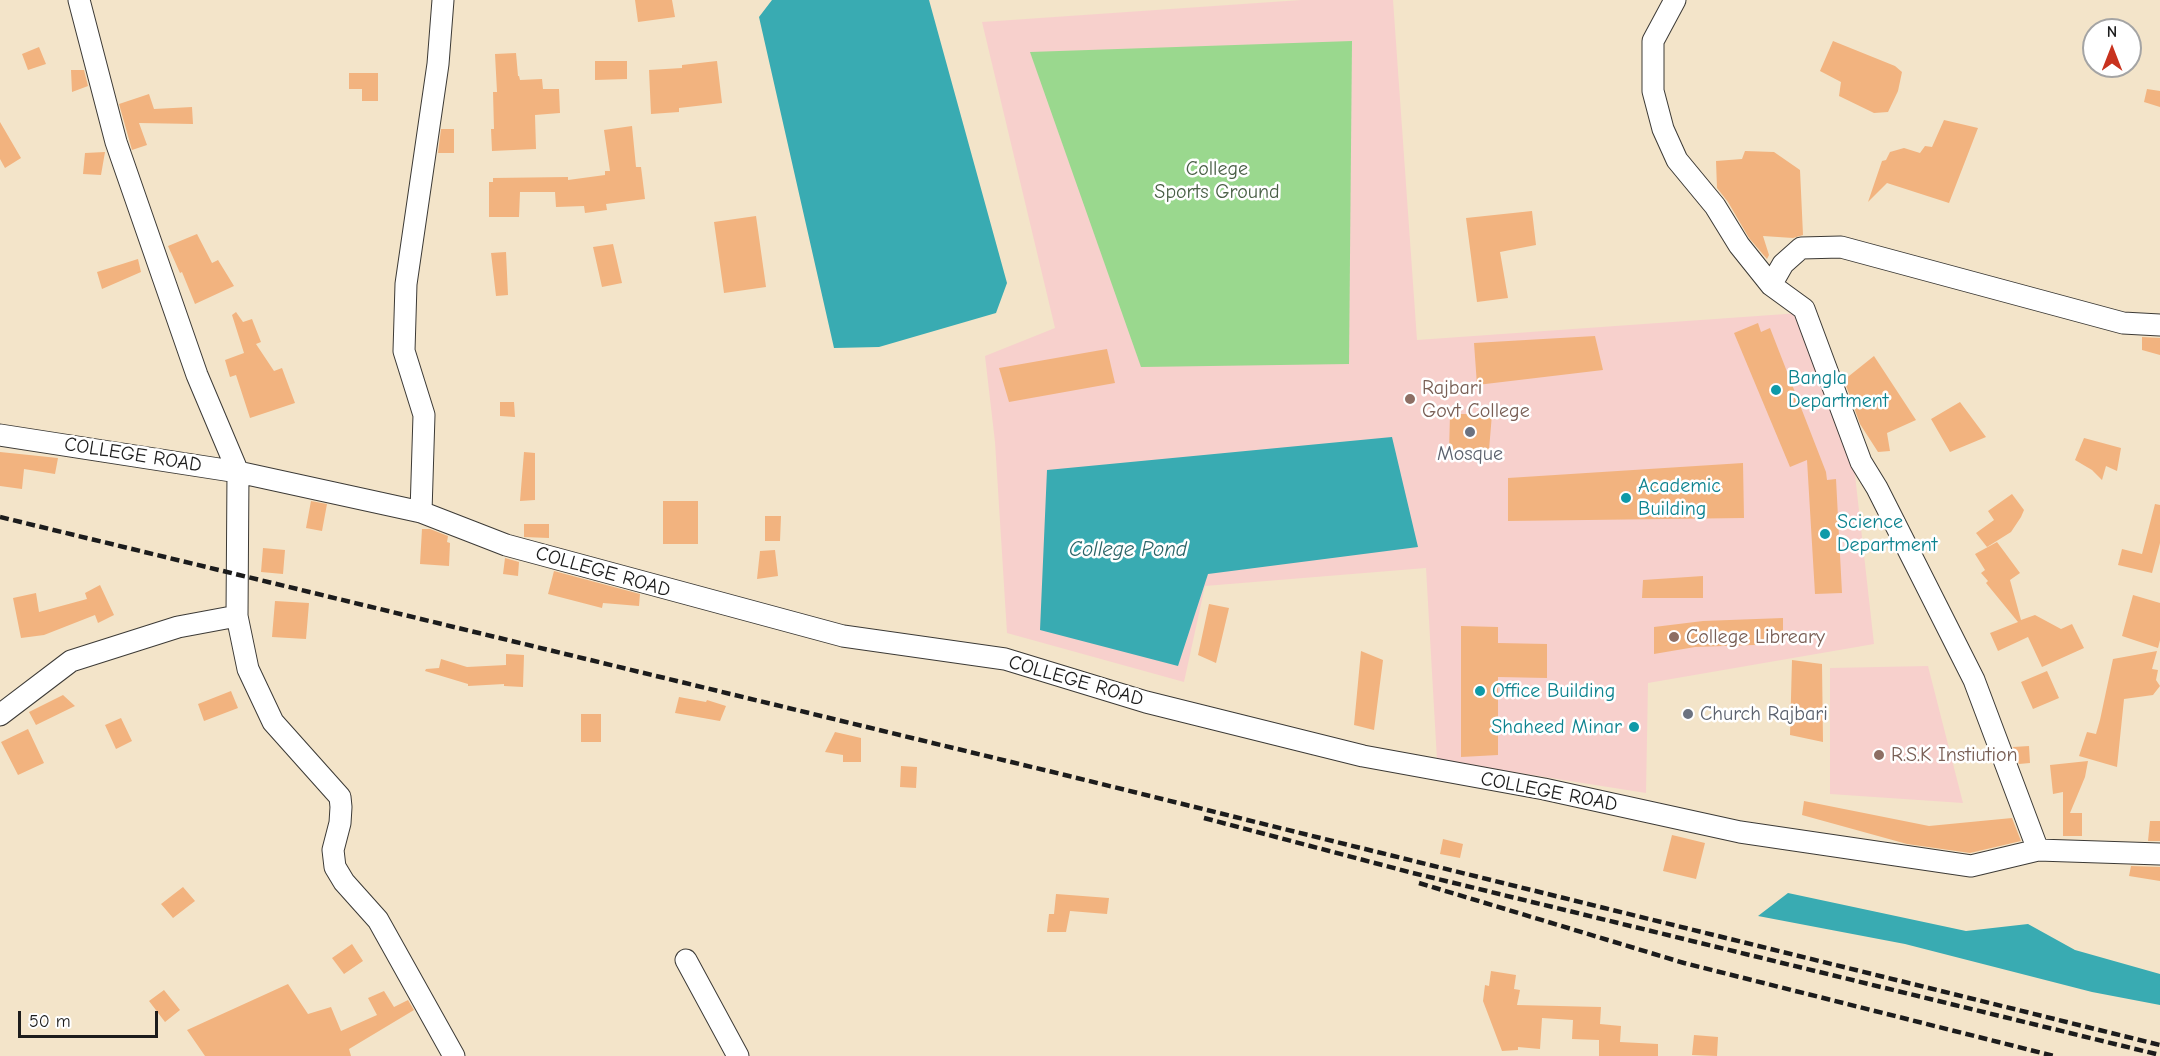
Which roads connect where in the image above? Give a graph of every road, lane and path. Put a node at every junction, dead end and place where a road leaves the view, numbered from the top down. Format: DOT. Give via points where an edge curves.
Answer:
graph roads {
  1 [pos="80,0"];
  2 [pos="443,0"];
  3 [pos="1675,0"];
  4 [pos="1771,285"];
  5 [pos="2160,325"];
  6 [pos="0,435"];
  7 [pos="238,472"];
  8 [pos="421,512"];
  9 [pos="237,616"];
  10 [pos="0,715"];
  11 [pos="2038,850"];
  12 [pos="2160,854"];
  13 [pos="687,960"];
  14 [pos="454,1056"];
  15 [pos="738,1056"];
  1 -- 7 [label="street" via="116,142 197,375"];
  2 -- 8 [label="street" via="438,64 406,284 404,351 424,414"];
  3 -- 4 [label="street" via="1653,41 1653,91 1663,129 1677,160"];
  4 -- 5 [label="street" via="1783,264 1801,248 1842,247 2122,323"];
  4 -- 11 [label="street" via="1804,309 1861,462 1974,680"];
  6 -- 7 [label="street, COLLEGE ROAD"];
  7 -- 8 [label="street, COLLEGE ROAD"];
  7 -- 9 [label="street"];
  8 -- 11 [label="street, COLLEGE ROAD" via="506,545 843,636 1005,659 1146,702 1363,756 1544,789 1740,832 1971,866"];
  9 -- 10 [label="street" via="178,627 71,662"];
  9 -- 14 [label="street" via="248,669 273,722 340,796 340,823 333,850 335,867 378,920"];
  11 -- 12 [label="street, COLLEGE ROAD"];
  13 -- 15 [label="street"];
}
